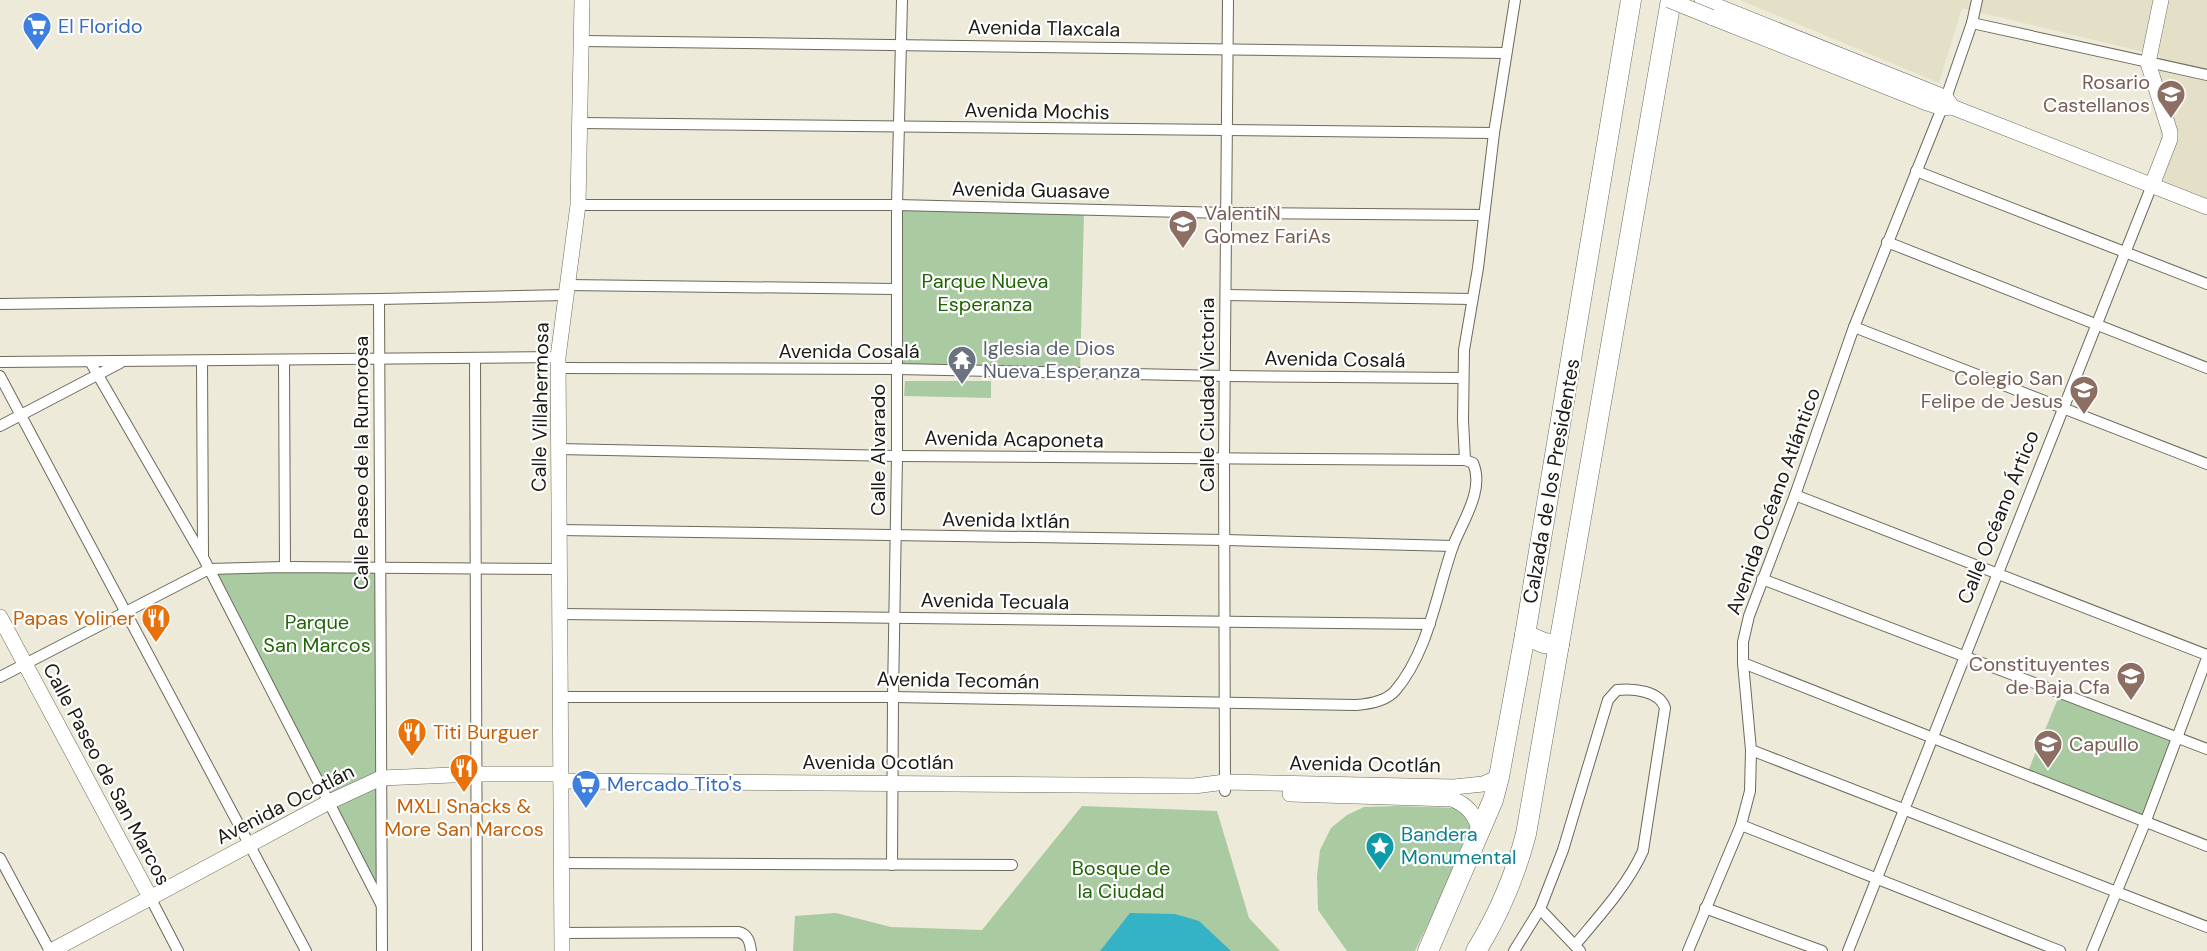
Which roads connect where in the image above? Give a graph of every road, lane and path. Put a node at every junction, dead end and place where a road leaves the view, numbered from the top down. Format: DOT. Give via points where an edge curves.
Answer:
graph roads {
  1 [pos="582,0"];
  2 [pos="902,0"];
  3 [pos="1228,0"];
  4 [pos="1515,0"];
  5 [pos="1631,0"];
  6 [pos="1670,0"];
  7 [pos="1977,0"];
  8 [pos="2162,0"];
  9 [pos="1707,7"];
  10 [pos="1972,23"];
  11 [pos="581,41"];
  12 [pos="901,44"];
  13 [pos="1227,48"];
  14 [pos="1506,53"];
  15 [pos="2148,63"];
  16 [pos="2207,75"];
  17 [pos="1947,104"];
  18 [pos="580,123"];
  19 [pos="900,127"];
  20 [pos="1226,131"];
  21 [pos="1494,133"];
  22 [pos="1916,171"];
  23 [pos="2152,185"];
  24 [pos="578,205"];
  25 [pos="897,205"];
  26 [pos="2207,207"];
  27 [pos="1227,213"];
  28 [pos="1484,215"];
  29 [pos="1887,242"];
  30 [pos="2125,252"];
  31 [pos="2207,284"];
  32 [pos="896,289"];
  33 [pos="566,290"];
  34 [pos="1226,295"];
  35 [pos="1472,298"];
  36 [pos="379,299"];
  37 [pos="0,304"];
  38 [pos="2097,324"];
  39 [pos="1854,327"];
  40 [pos="474,359"];
  41 [pos="380,360"];
  42 [pos="202,361"];
  43 [pos="284,361"];
  44 [pos="0,362"];
  45 [pos="123,362"];
  46 [pos="558,362"];
  47 [pos="91,363"];
  48 [pos="2207,368"];
  49 [pos="897,369"];
  50 [pos="98,375"];
  51 [pos="0,376"];
  52 [pos="1225,376"];
  53 [pos="1463,378"];
  54 [pos="2064,408"];
  55 [pos="21,414"];
  56 [pos="0,426"];
  57 [pos="558,448"];
  58 [pos="897,456"];
  59 [pos="1224,459"];
  60 [pos="1468,460"];
  61 [pos="2207,464"];
  62 [pos="1795,495"];
  63 [pos="558,530"];
  64 [pos="896,536"];
  65 [pos="1225,540"];
  66 [pos="1453,546"];
  67 [pos="203,557"];
  68 [pos="285,567"];
  69 [pos="379,567"];
  70 [pos="476,567"];
  71 [pos="209,569"];
  72 [pos="558,569"];
  73 [pos="1997,575"];
  74 [pos="1762,579"];
  75 [pos="125,611"];
  76 [pos="560,614"];
  77 [pos="0,617"];
  78 [pos="895,618"];
  79 [pos="1224,622"];
  80 [pos="1430,624"];
  81 [pos="1525,635"];
  82 [pos="1559,645"];
  83 [pos="1521,655"];
  84 [pos="1965,656"];
  85 [pos="2207,656"];
  86 [pos="1743,663"];
  87 [pos="24,665"];
  88 [pos="1555,666"];
  89 [pos="0,677"];
  90 [pos="560,697"];
  91 [pos="893,697"];
  92 [pos="1223,701"];
  93 [pos="2176,738"];
  94 [pos="1932,739"];
  95 [pos="2207,749"];
  96 [pos="1751,750"];
  97 [pos="476,774"];
  98 [pos="1499,777"];
  99 [pos="381,778"];
  100 [pos="561,778"];
  101 [pos="893,783"];
  102 [pos="1225,787"];
  103 [pos="329,802"];
  104 [pos="1905,809"];
  105 [pos="2145,823"];
  106 [pos="1741,825"];
  107 [pos="1480,831"];
  108 [pos="250,845"];
  109 [pos="2207,846"];
  110 [pos="0,858"];
  111 [pos="562,863"];
  112 [pos="892,865"];
  113 [pos="1012,865"];
  114 [pos="1877,879"];
  115 [pos="2115,891"];
  116 [pos="151,899"];
  117 [pos="382,906"];
  118 [pos="1706,908"];
  119 [pos="1540,909"];
  120 [pos="2207,927"];
  121 [pos="562,933"];
  122 [pos="1577,948"];
  123 [pos="50,951"];
  124 [pos="178,951"];
  125 [pos="306,951"];
  126 [pos="382,951"];
  127 [pos="477,951"];
  128 [pos="562,951"];
  129 [pos="751,951"];
  130 [pos="1428,951"];
  131 [pos="1476,951"];
  132 [pos="1514,951"];
  133 [pos="1688,951"];
  134 [pos="1822,951"];
  135 [pos="1848,951"];
  136 [pos="2060,951"];
  137 [pos="2092,951"];
  1 -- 11 [label="main road, Calle Villahermosa"];
  2 -- 12 [label="street, Calle Alvarado"];
  3 -- 13 [label="street, Calle Ciudad Victoria"];
  4 -- 14 [label="street, Avenida Tecomán"];
  5 -- 81 [label="highway, Calzada de los Presidentes"];
  6 -- 9 [label="main road, bridge"];
  6 -- 82 [label="highway, Calzada de los Presidentes"];
  7 -- 10 [label="street, Avenida Océano Atlántico"];
  8 -- 15 [label="main road"];
  9 -- 17 [label="main road"];
  10 -- 15 [label="street"];
  10 -- 17 [label="street, Avenida Océano Atlántico"];
  11 -- 12 [label="street, Avenida Tlaxcala"];
  11 -- 18 [label="main road, Calle Villahermosa"];
  12 -- 13 [label="street, Avenida Tlaxcala"];
  12 -- 19 [label="street, Calle Alvarado"];
  13 -- 14 [label="street, Avenida Tlaxcala"];
  13 -- 20 [label="street, Calle Ciudad Victoria"];
  14 -- 21 [label="street, Avenida Tecomán"];
  15 -- 16 [label="street"];
  15 -- 23 [label="main road, Calle Océano Ártico" via="2170,132"];
  17 -- 22 [label="street, Avenida Océano Atlántico"];
  17 -- 23 [label="main road"];
  18 -- 19 [label="street, Avenida Mochis"];
  18 -- 24 [label="main road, Calle Villahermosa"];
  19 -- 20 [label="street, Avenida Mochis"];
  19 -- 25 [label="street, Calle Alvarado"];
  20 -- 21 [label="street, Avenida Mochis"];
  20 -- 27 [label="street, Calle Ciudad Victoria"];
  21 -- 28 [label="street, Avenida Tecomán"];
  22 -- 29 [label="street, Avenida Océano Atlántico"];
  22 -- 30 [label="street"];
  23 -- 26 [label="main road"];
  23 -- 30 [label="street, Calle Océano Ártico"];
  24 -- 25 [label="street, Avenida Guasave"];
  24 -- 33 [label="main road, Calle Villahermosa"];
  25 -- 27 [label="street, Avenida Guasave"];
  25 -- 32 [label="street, Calle Alvarado"];
  27 -- 28 [label="street, Avenida Guasave"];
  27 -- 34 [label="street, Calle Ciudad Victoria"];
  28 -- 35 [label="street, Avenida Tecomán"];
  29 -- 38 [label="street"];
  29 -- 39 [label="street, Avenida Océano Atlántico"];
  30 -- 31 [label="street"];
  30 -- 38 [label="street, Calle Océano Ártico"];
  32 -- 33 [label="street"];
  32 -- 49 [label="street, Calle Alvarado"];
  33 -- 36 [label="street"];
  33 -- 46 [label="main road, Calle Villahermosa"];
  34 -- 35 [label="street"];
  34 -- 52 [label="street, Calle Ciudad Victoria"];
  35 -- 53 [label="street, Avenida Tecomán"];
  36 -- 37 [label="street"];
  36 -- 41 [label="street, Calle Paseo de la Rumorosa"];
  38 -- 48 [label="street"];
  38 -- 54 [label="street, Calle Océano Ártico"];
  39 -- 54 [label="street"];
  39 -- 62 [label="street, Avenida Océano Atlántico"];
  40 -- 41 [label="street, Avenida Cosalá"];
  40 -- 46 [label="street, Avenida Cosalá"];
  40 -- 70 [label="street"];
  41 -- 43 [label="street, Avenida Cosalá"];
  41 -- 69 [label="street, Calle Paseo de la Rumorosa"];
  42 -- 43 [label="street, Avenida Cosalá"];
  42 -- 45 [label="street, Avenida Cosalá"];
  42 -- 67 [label="street"];
  43 -- 68 [label="street"];
  44 -- 47 [label="street, Avenida Cosalá"];
  45 -- 47 [label="street, Avenida Cosalá"];
  45 -- 50 [label="street"];
  46 -- 49 [label="street, Avenida Cosalá"];
  46 -- 57 [label="main road, Calle Villahermosa"];
  47 -- 50 [label="street"];
  49 -- 52 [label="street, Avenida Cosalá"];
  49 -- 58 [label="street, Calle Alvarado"];
  50 -- 55 [label="street"];
  50 -- 67 [label="street"];
  51 -- 55 [label="street"];
  52 -- 53 [label="street, Avenida Cosalá"];
  52 -- 59 [label="street, Calle Ciudad Victoria"];
  53 -- 60 [label="street, Avenida Tecomán"];
  54 -- 61 [label="street"];
  54 -- 73 [label="street, Calle Océano Ártico"];
  55 -- 56 [label="street"];
  55 -- 75 [label="street"];
  57 -- 58 [label="street, Avenida Acaponeta"];
  57 -- 63 [label="main road, Calle Villahermosa"];
  58 -- 59 [label="street, Avenida Acaponeta"];
  58 -- 64 [label="street, Calle Alvarado"];
  59 -- 60 [label="street, Avenida Acaponeta"];
  59 -- 65 [label="street, Calle Ciudad Victoria"];
  60 -- 66 [label="street, Avenida Tecomán" via="1477,471 1474,494"];
  62 -- 73 [label="street"];
  62 -- 74 [label="street, Avenida Océano Atlántico"];
  63 -- 64 [label="street, Avenida Ixtlán"];
  63 -- 72 [label="main road, Calle Villahermosa"];
  64 -- 65 [label="street, Avenida Ixtlán"];
  64 -- 78 [label="street, Calle Alvarado"];
  65 -- 66 [label="street, Avenida Ixtlán"];
  65 -- 79 [label="street, Calle Ciudad Victoria"];
  66 -- 80 [label="street, Avenida Tecomán"];
  67 -- 71 [label="street"];
  68 -- 69 [label="street"];
  68 -- 71 [label="street"];
  69 -- 70 [label="street"];
  69 -- 99 [label="street, Calle Paseo de la Rumorosa"];
  70 -- 72 [label="street"];
  70 -- 97 [label="street"];
  71 -- 75 [label="street"];
  71 -- 103 [label="street"];
  72 -- 76 [label="main road, Calle Villahermosa"];
  73 -- 84 [label="street, Calle Océano Ártico"];
  73 -- 85 [label="street"];
  74 -- 84 [label="street"];
  74 -- 86 [label="street, Avenida Océano Atlántico" via="1743,642"];
  75 -- 87 [label="street"];
  75 -- 108 [label="street"];
  76 -- 78 [label="street, Avenida Tecuala"];
  76 -- 90 [label="main road, Calle Villahermosa"];
  77 -- 87 [label="main road, Calle Paseo de San Marcos"];
  78 -- 79 [label="street, Avenida Tecuala"];
  78 -- 91 [label="street, Calle Alvarado"];
  79 -- 80 [label="street, Avenida Tecuala"];
  79 -- 92 [label="street, Calle Ciudad Victoria"];
  80 -- 92 [label="street, Avenida Tecomán" via="1393,693 1380,701 1356,705"];
  81 -- 82 [label="highway"];
  81 -- 83 [label="highway, Calzada de los Presidentes"];
  82 -- 88 [label="highway, Calzada de los Presidentes"];
  83 -- 88 [label="highway" via="1540,656"];
  83 -- 98 [label="highway, Calzada de los Presidentes"];
  84 -- 93 [label="street"];
  84 -- 94 [label="street, Calle Océano Ártico"];
  85 -- 93 [label="street"];
  86 -- 94 [label="street"];
  86 -- 96 [label="street, Avenida Océano Atlántico"];
  87 -- 89 [label="street"];
  87 -- 116 [label="main road, Calle Paseo de San Marcos"];
  88 -- 131 [label="highway, Calzada de los Presidentes" via="1518,863 1503,902"];
  90 -- 91 [label="street, Avenida Tecomán"];
  90 -- 100 [label="main road, Calle Villahermosa"];
  91 -- 92 [label="street, Avenida Tecomán"];
  91 -- 101 [label="street, Calle Alvarado"];
  92 -- 102 [label="street, Calle Ciudad Victoria"];
  93 -- 95 [label="street"];
  93 -- 105 [label="street"];
  94 -- 104 [label="street, Calle Océano Ártico"];
  94 -- 105 [label="street"];
  96 -- 104 [label="street"];
  96 -- 106 [label="street, Avenida Océano Atlántico" via="1750,791"];
  97 -- 99 [label="main road, Avenida Ocotlán"];
  97 -- 100 [label="main road, Avenida Ocotlán"];
  97 -- 127 [label="street"];
  98 -- 102 [label="main road, Avenida Ocotlán" via="1483,784 1454,787"];
  98 -- 107 [label="highway, Calzada de los Presidentes"];
  99 -- 103 [label="main road, Avenida Ocotlán"];
  99 -- 117 [label="street, Calle Paseo de la Rumorosa"];
  100 -- 101 [label="main road, Avenida Ocotlán"];
  100 -- 111 [label="main road, Calle Villahermosa"];
  101 -- 102 [label="main road, Avenida Ocotlán"];
  101 -- 112 [label="street, Calle Alvarado"];
  102 -- 107 [label="main road, Avenida Ocotlán" via="1452,799 1468,808"];
  103 -- 108 [label="main road, Avenida Ocotlán"];
  103 -- 117 [label="street"];
  104 -- 114 [label="street, Calle Océano Ártico"];
  104 -- 115 [label="street"];
  105 -- 109 [label="street"];
  105 -- 115 [label="street"];
  106 -- 114 [label="street"];
  106 -- 118 [label="street, Avenida Océano Atlántico"];
  107 -- 130 [label="highway, Calzada de los Presidentes"];
  108 -- 116 [label="main road, Avenida Ocotlán"];
  108 -- 125 [label="street"];
  110 -- 123 [label="street"];
  111 -- 112 [label="street"];
  111 -- 121 [label="main road, Calle Villahermosa"];
  112 -- 113 [label="street"];
  114 -- 135 [label="street, Calle Océano Ártico"];
  114 -- 136 [label="street"];
  115 -- 120 [label="street"];
  115 -- 137 [label="street"];
  116 -- 123 [label="main road, Avenida Ocotlán"];
  116 -- 124 [label="street, Calle Paseo de San Marcos"];
  117 -- 126 [label="street, Calle Paseo de la Rumorosa"];
  118 -- 133 [label="street, Avenida Océano Atlántico"];
  118 -- 134 [label="street"];
  119 -- 122 [label="street"];
  119 -- 122 [label="street" via="1563,850 1605,706 1617,690 1660,697 1665,708 1643,850 1617,895"];
  119 -- 132 [label="street"];
  121 -- 128 [label="main road, Calle Villahermosa"];
  121 -- 129 [label="street" via="738,932 748,938"];
}
